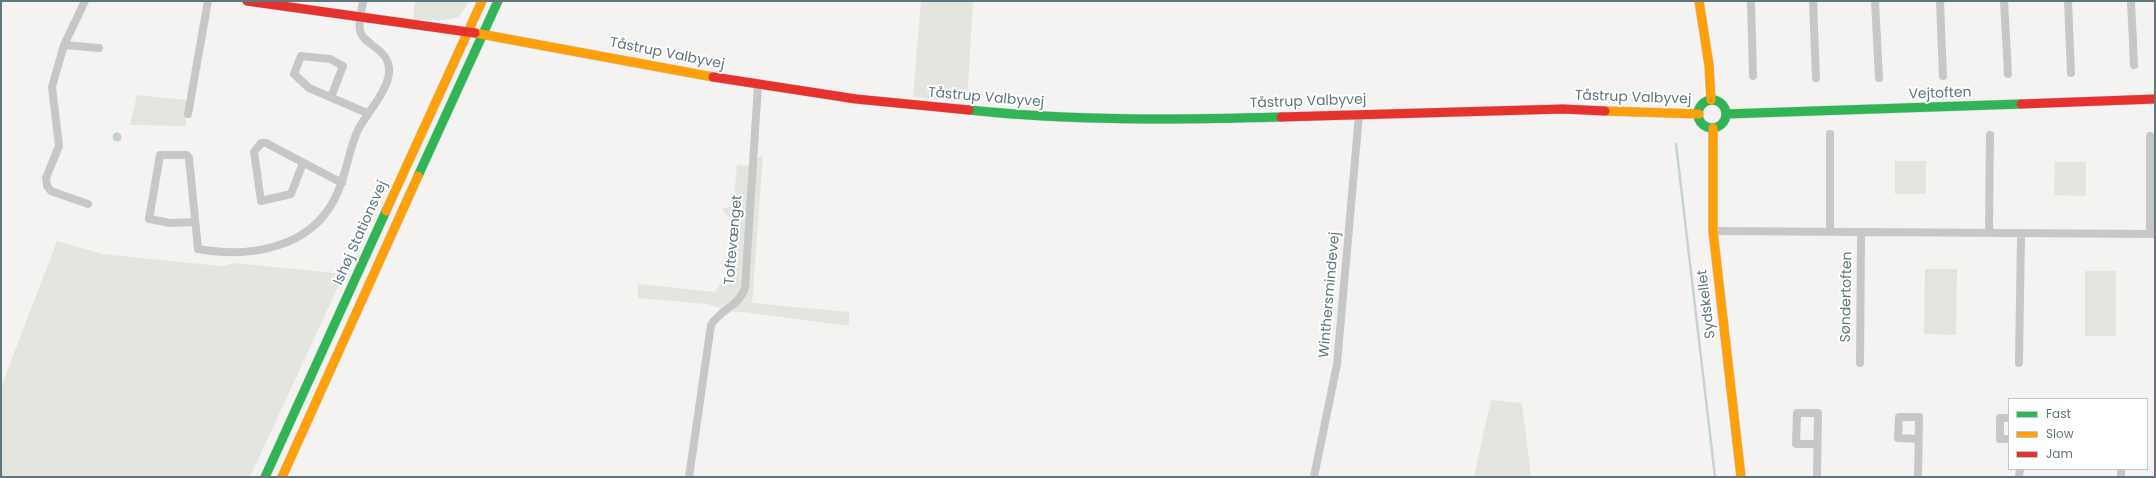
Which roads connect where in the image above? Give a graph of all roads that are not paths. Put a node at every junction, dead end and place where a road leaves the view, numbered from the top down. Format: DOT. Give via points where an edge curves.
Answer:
graph roads {
  1 [pos="85,1"];
  2 [pos="208,1"];
  3 [pos="247,1"];
  4 [pos="363,1"];
  5 [pos="482,1"];
  6 [pos="498,1"];
  7 [pos="1699,1"];
  8 [pos="1751,1"];
  9 [pos="1814,1"];
  10 [pos="1875,1"];
  11 [pos="1940,1"];
  12 [pos="2004,1"];
  13 [pos="2068,1"];
  14 [pos="2131,1"];
  15 [pos="280,4"];
  16 [pos="361,18"];
  17 [pos="468,33"];
  18 [pos="483,35"];
  19 [pos="64,45"];
  20 [pos="99,48"];
  21 [pos="2134,65"];
  22 [pos="2071,73"];
  23 [pos="2008,74"];
  24 [pos="1753,76"];
  25 [pos="1943,76"];
  26 [pos="1816,78"];
  27 [pos="1879,78"];
  28 [pos="758,86"];
  29 [pos="331,97"];
  30 [pos="2155,99"];
  31 [pos="1711,100"];
  32 [pos="367,113"];
  33 [pos="188,114"];
  34 [pos="1359,114"];
  35 [pos="1699,114"];
  36 [pos="1726,114"];
  37 [pos="1713,128"];
  38 [pos="1830,134"];
  39 [pos="1990,135"];
  40 [pos="2150,136"];
  41 [pos="303,163"];
  42 [pos="342,183"];
  43 [pos="88,204"];
  44 [pos="195,222"];
  45 [pos="1713,231"];
  46 [pos="1830,232"];
  47 [pos="1861,232"];
  48 [pos="1990,233"];
  49 [pos="2021,233"];
  50 [pos="2152,234"];
  51 [pos="1860,363"];
  52 [pos="2020,363"];
  53 [pos="2008,418"];
  54 [pos="1918,439"];
  55 [pos="2008,439"];
  56 [pos="1817,444"];
  57 [pos="265,477"];
  58 [pos="282,477"];
  59 [pos="689,477"];
  60 [pos="1314,477"];
  61 [pos="1741,477"];
  62 [pos="1817,477"];
  63 [pos="1918,477"];
  1 -- 19 [label="street"];
  2 -- 33 [label="street"];
  3 -- 15 [label="street, Tåstrup Valbyvej"];
  4 -- 16 [label="street"];
  5 -- 17 [label="street, Ishøj Stationsvej"];
  6 -- 18 [label="street, Ishøj Stationsvej"];
  7 -- 31 [label="street" via="1709,65"];
  8 -- 24 [label="street"];
  9 -- 26 [label="street"];
  10 -- 27 [label="street"];
  11 -- 25 [label="street"];
  12 -- 23 [label="street"];
  13 -- 22 [label="street"];
  14 -- 21 [label="street"];
  15 -- 16 [label="street, Tåstrup Valbyvej"];
  16 -- 17 [label="street, Tåstrup Valbyvej"];
  16 -- 32 [label="street" via="362,34 382,52 389,68 384,90"];
  17 -- 18 [label="street, Tåstrup Valbyvej"];
  17 -- 57 [label="street, Ishøj Stationsvej"];
  18 -- 28 [label="street, Tåstrup Valbyvej"];
  18 -- 58 [label="street, Ishøj Stationsvej"];
  19 -- 20 [label="street"];
  19 -- 43 [label="street" via="52,87 59,146 46,178 47,186 51,191"];
  28 -- 34 [label="street, Tåstrup Valbyvej" via="971,111 1106,120"];
  28 -- 59 [label="street, Toftevænget" via="745,288 742,297 717,315 711,325"];
  29 -- 29 [label="street" via="309,88 294,74 301,56 330,59 343,66"];
  29 -- 32 [label="street"];
  30 -- 36 [label="street, Vejtoften"];
  31 -- 35 [label="street" via="1701,106"];
  31 -- 36 [label="street" via="1722,104"];
  32 -- 42 [label="street" via="357,134"];
  34 -- 35 [label="street, Tåstrup Valbyvej" via="1562,109"];
  34 -- 60 [label="street, Winthersmindevej" via="1337,364"];
  35 -- 37 [label="street" via="1704,125"];
  36 -- 37 [label="street" via="1724,122"];
  37 -- 45 [label="street, Sydskellet"];
  38 -- 46 [label="street"];
  39 -- 48 [label="street"];
  40 -- 50 [label="street, Søndertoften"];
  41 -- 41 [label="street" via="266,143 256,146 254,152 261,201 291,194"];
  41 -- 42 [label="street"];
  42 -- 44 [label="street" via="329,209 311,230 287,243 264,249 219,253 198,249"];
  44 -- 44 [label="street" via="189,158 187,155 160,155 149,219 171,223"];
  45 -- 46 [label="street, Søndertoften"];
  45 -- 61 [label="street, Sydskellet"];
  46 -- 47 [label="street, Søndertoften"];
  47 -- 48 [label="street, Søndertoften"];
  47 -- 51 [label="street, Søndertoften"];
  48 -- 49 [label="street, Søndertoften"];
  49 -- 50 [label="street, Søndertoften"];
  49 -- 52 [label="street"];
  53 -- 55 [label="street" via="2000,418 2000,439"];
  54 -- 63 [label="street"];
  56 -- 56 [label="street" via="1796,444 1797,413 1818,413"];
  56 -- 62 [label="street"];
}
